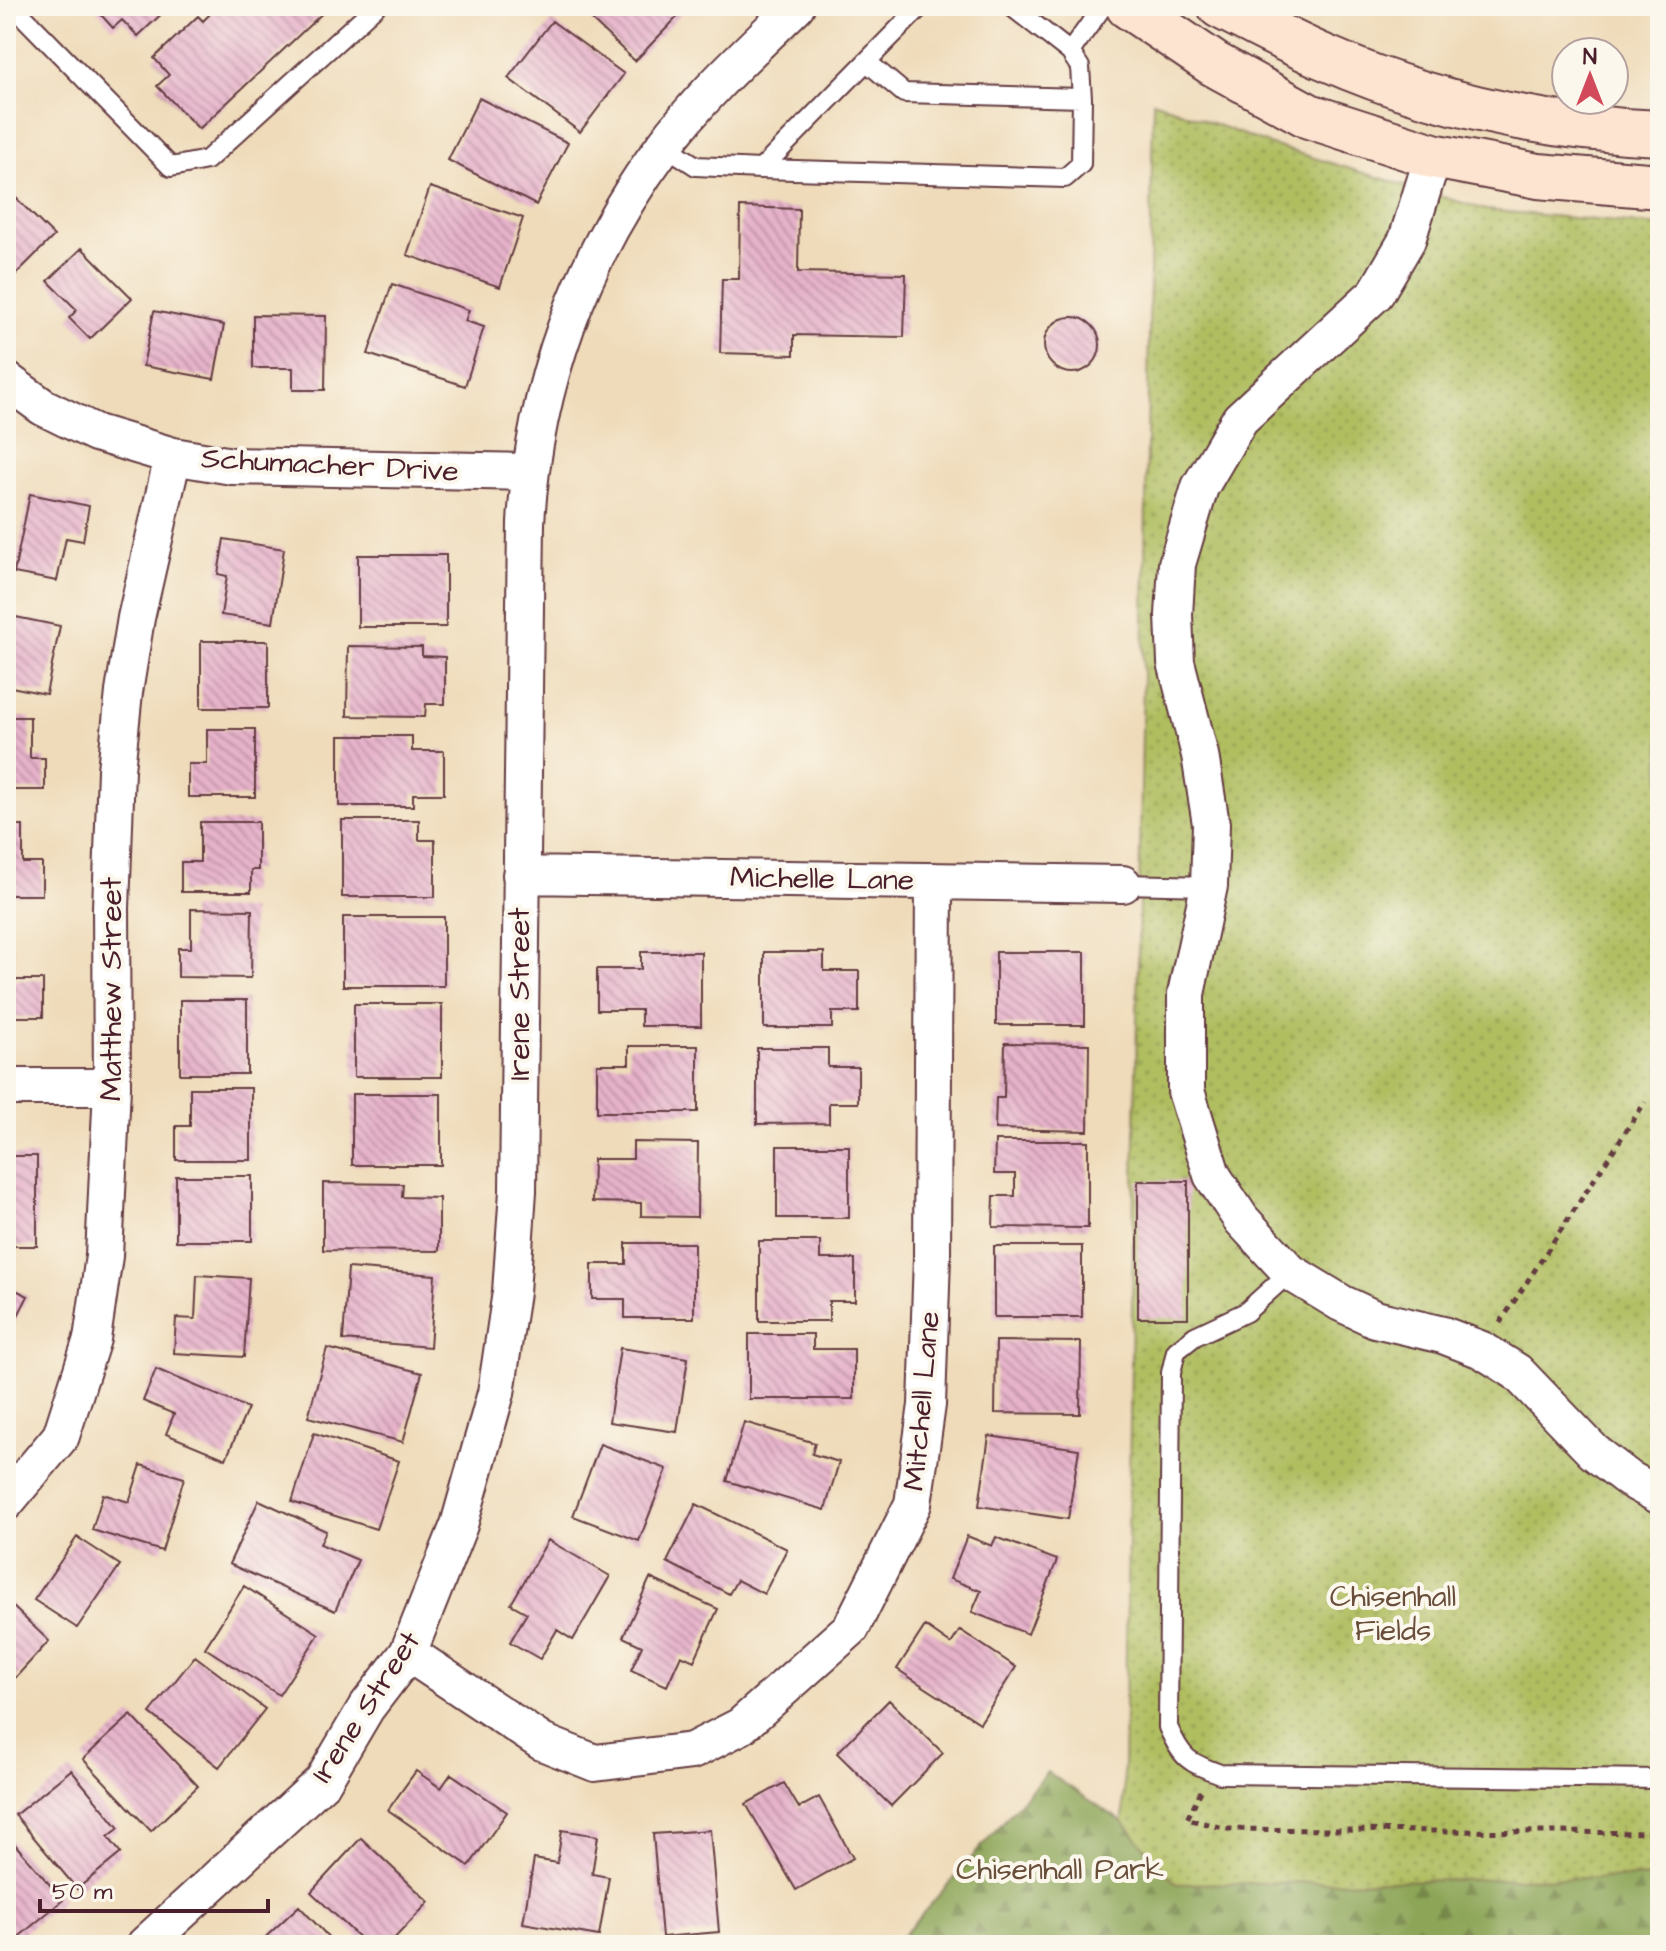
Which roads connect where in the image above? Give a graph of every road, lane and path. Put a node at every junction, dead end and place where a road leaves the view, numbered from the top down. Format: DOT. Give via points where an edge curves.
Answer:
graph roads {
  1 [pos="13,6"];
  2 [pos="376,6"];
  3 [pos="796,6"];
  4 [pos="921,6"];
  5 [pos="1011,6"];
  6 [pos="1103,6"];
  7 [pos="1128,6"];
  8 [pos="1220,6"];
  9 [pos="1070,52"];
  10 [pos="867,62"];
  11 [pos="1082,98"];
  12 [pos="1660,133"];
  13 [pos="664,145"];
  14 [pos="1433,156"];
  15 [pos="761,169"];
  16 [pos="1660,186"];
  17 [pos="6,380"];
  18 [pos="173,456"];
  19 [pos="529,472"];
  20 [pos="521,875"];
  21 [pos="934,881"];
  22 [pos="1123,884"];
  23 [pos="1209,886"];
  24 [pos="6,1087"];
  25 [pos="112,1087"];
  26 [pos="1645,1102"];
  27 [pos="1290,1272"];
  28 [pos="1500,1324"];
  29 [pos="1660,1496"];
  30 [pos="6,1502"];
  31 [pos="408,1653"];
  32 [pos="1660,1779"];
  33 [pos="1201,1791"];
  34 [pos="1660,1833"];
  35 [pos="145,1945"];
  1 -- 2 [label="lane" via="171,167 207,160"];
  3 -- 13 [label="street, Irene Street"];
  4 -- 10 [label="lane"];
  5 -- 9 [label="lane"];
  6 -- 9 [label="lane"];
  7 -- 14 [label="main road" via="1214,64 1309,116"];
  8 -- 12 [label="main road" via="1325,58 1418,92 1548,124"];
  9 -- 11 [label="lane" via="1080,67"];
  10 -- 11 [label="lane" via="904,93"];
  10 -- 15 [label="lane"];
  11 -- 15 [label="lane" via="1081,164 1065,178"];
  13 -- 15 [label="lane" via="696,166"];
  13 -- 19 [label="street, Irene Street" via="581,285 552,365"];
  14 -- 16 [label="main road" via="1538,176"];
  14 -- 23 [label="street" via="1407,240 1376,293 1240,419 1200,487 1177,564 1174,615 1180,684 1200,755 1211,824"];
  17 -- 18 [label="street, Schumacher Drive" via="43,407 96,433"];
  18 -- 19 [label="street, Schumacher Drive" via="232,466"];
  18 -- 25 [label="street, Matthew Street" via="124,692 116,770"];
  19 -- 20 [label="street, Irene Street"];
  20 -- 21 [label="street, Michelle Lane"];
  20 -- 31 [label="street, Irene Street" via="518,1191 511,1292 496,1393 459,1525"];
  21 -- 22 [label="street, Michelle Lane"];
  21 -- 31 [label="street, Mitchell Lane" via="927,1405 913,1504 851,1628 741,1726 692,1751 595,1763 542,1742"];
  22 -- 23 [label="lane"];
  23 -- 27 [label="street" via="1186,994 1186,1091 1212,1175 1241,1219"];
  24 -- 25 [label="street"];
  25 -- 30 [label="street, Matthew Street" via="104,1256 92,1339 61,1436"];
  26 -- 28 [label="path"];
  27 -- 29 [label="street" via="1375,1319 1443,1335 1490,1355 1517,1372 1594,1452"];
  27 -- 32 [label="lane" via="1246,1312 1176,1351 1171,1373 1168,1727 1180,1753 1196,1767 1220,1774"];
  31 -- 35 [label="street, Irene Street" via="366,1708 323,1781"];
  33 -- 34 [label="path" via="1187,1819 1227,1829"];
}
